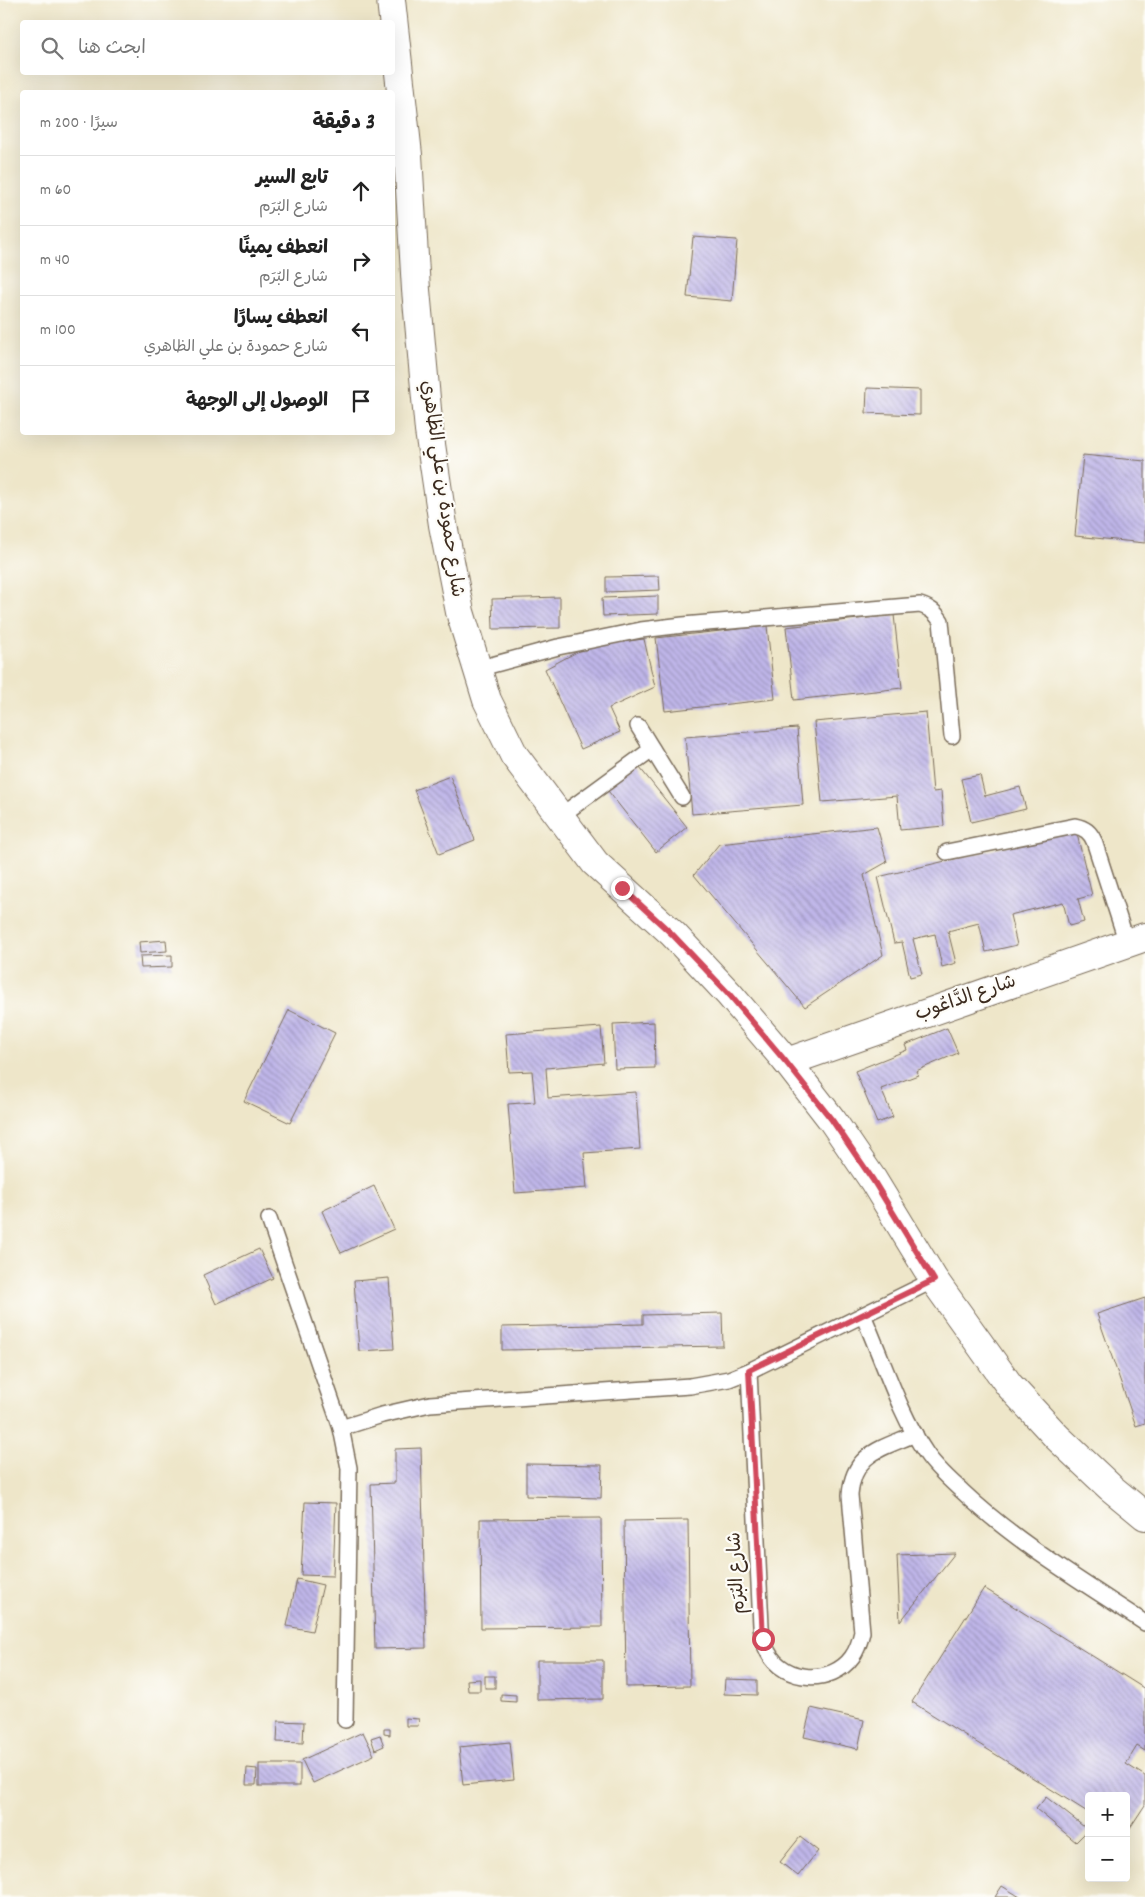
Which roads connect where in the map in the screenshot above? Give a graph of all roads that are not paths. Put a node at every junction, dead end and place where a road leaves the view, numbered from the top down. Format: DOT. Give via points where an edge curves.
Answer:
graph roads {
  1 [pos="391,0"];
  2 [pos="393,20"];
  3 [pos="395,36"];
  4 [pos="477,668"];
  5 [pos="638,726"];
  6 [pos="952,736"];
  7 [pos="652,749"];
  8 [pos="682,797"];
  9 [pos="559,817"];
  10 [pos="947,852"];
  11 [pos="1136,940"];
  12 [pos="786,1062"];
  13 [pos="269,1219"];
  14 [pos="934,1280"];
  15 [pos="863,1315"];
  16 [pos="749,1370"];
  17 [pos="341,1428"];
  18 [pos="915,1434"];
  19 [pos="1145,1516"];
  20 [pos="1145,1623"];
  21 [pos="345,1720"];
  1 -- 2 [label="street, شارع حمودة بن علي الظاهري"];
  3 -- 4 [label="street, شارع حمودة بن علي الظاهري" via="408,155 429,431 460,612"];
  4 -- 6 [label="lane" via="641,630 920,605 929,607 941,621"];
  4 -- 9 [label="street, شارع حمودة بن علي الظاهري" via="487,700 514,755"];
  5 -- 7 [label="lane"];
  7 -- 8 [label="lane"];
  7 -- 9 [label="lane"];
  9 -- 12 [label="street, شارع حمودة بن علي الظاهري" via="595,863 672,934 729,994"];
  10 -- 11 [label="lane" via="1066,827 1083,828 1091,834"];
  11 -- 12 [label="street, شارع الدَّاعُوب"];
  12 -- 14 [label="street, شارع حمودة بن علي الظاهري" via="832,1120 873,1180"];
  13 -- 17 [label="lane"];
  14 -- 15 [label="lane"];
  14 -- 19 [label="street, شارع حمودة بن علي الظاهري" via="1009,1385 1057,1438"];
  15 -- 16 [label="lane"];
  15 -- 18 [label="lane"];
  16 -- 17 [label="lane" via="690,1386 430,1404"];
  16 -- 18 [label="lane, شارع البُرَم" via="761,1626 768,1653 788,1672 802,1677 829,1674 842,1668 859,1646 862,1632 851,1482 866,1457"];
  17 -- 21 [label="lane" via="350,1488"];
  18 -- 20 [label="lane" via="926,1454 942,1472 1003,1527"];
}
